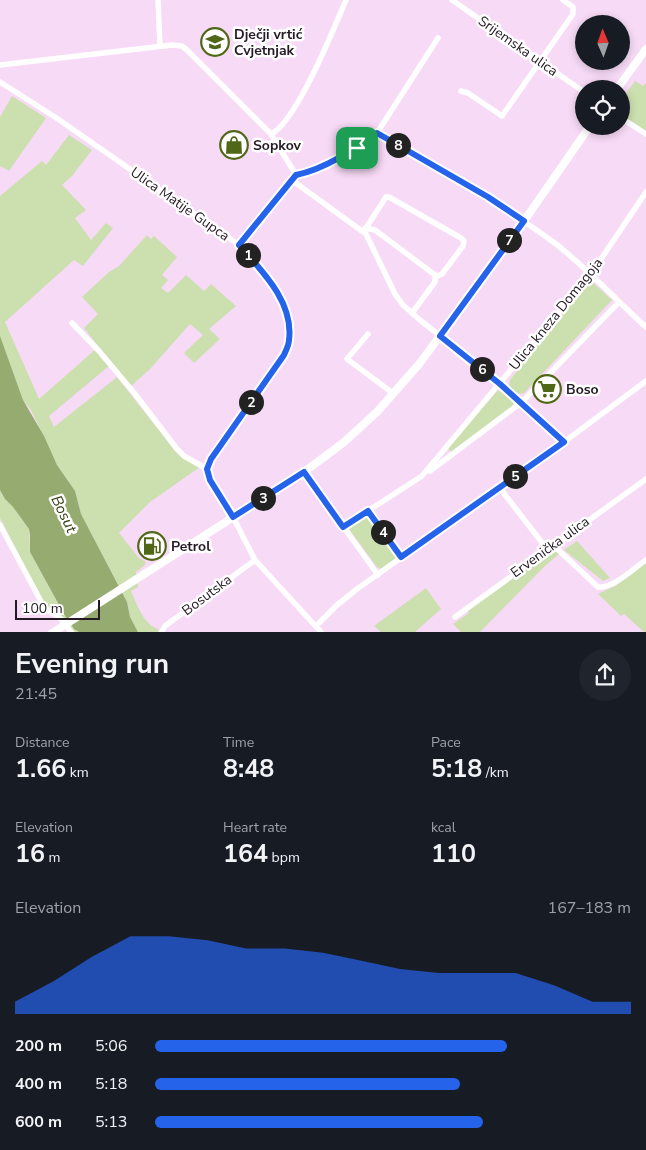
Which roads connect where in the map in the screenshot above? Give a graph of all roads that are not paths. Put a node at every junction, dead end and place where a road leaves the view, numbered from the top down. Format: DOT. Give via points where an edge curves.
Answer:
graph roads {
  1 [pos="158,0"];
  2 [pos="346,0"];
  3 [pos="452,0"];
  4 [pos="564,0"];
  5 [pos="438,38"];
  6 [pos="160,46"];
  7 [pos="646,49"];
  8 [pos="540,62"];
  9 [pos="0,65"];
  10 [pos="624,80"];
  11 [pos="0,82"];
  12 [pos="575,86"];
  13 [pos="461,91"];
  14 [pos="630,124"];
  15 [pos="377,133"];
  16 [pos="271,134"];
  17 [pos="646,134"];
  18 [pos="584,135"];
  19 [pos="294,178"];
  20 [pos="646,192"];
  21 [pos="524,221"];
  22 [pos="363,228"];
  23 [pos="239,245"];
  24 [pos="591,274"];
  25 [pos="436,277"];
  26 [pos="619,302"];
  27 [pos="412,313"];
  28 [pos="72,322"];
  29 [pos="646,327"];
  30 [pos="368,334"];
  31 [pos="440,336"];
  32 [pos="646,381"];
  33 [pos="500,384"];
  34 [pos="394,394"];
  35 [pos="522,402"];
  36 [pos="564,442"];
  37 [pos="207,469"];
  38 [pos="304,472"];
  39 [pos="422,476"];
  40 [pos="646,478"];
  41 [pos="499,488"];
  42 [pos="368,511"];
  43 [pos="233,517"];
  44 [pos="0,525"];
  45 [pos="343,527"];
  46 [pos="553,545"];
  47 [pos="546,549"];
  48 [pos="401,557"];
  49 [pos="255,560"];
  50 [pos="646,560"];
  51 [pos="378,575"];
  52 [pos="455,617"];
  53 [pos="316,626"];
  54 [pos="52,632"];
  55 [pos="72,632"];
  56 [pos="161,632"];
  57 [pos="322,632"];
  1 -- 6 [label="street"];
  2 -- 16 [label="street" via="298,104 277,132"];
  3 -- 8 [label="street, Srijemska ulica"];
  4 -- 8 [label="street" via="573,7 573,14"];
  5 -- 15 [label="street"];
  6 -- 9 [label="street"];
  6 -- 16 [label="street" via="178,46 187,50"];
  7 -- 10 [label="main road"];
  8 -- 12 [label="street, Srijemska ulica"];
  8 -- 13 [label="street" via="502,116"];
  11 -- 23 [label="street, Ulica Matije Gupca"];
  14 -- 17 [label="street"];
  15 -- 19 [label="street" via="357,148"];
  15 -- 21 [label="street"];
  16 -- 19 [label="street"];
  18 -- 21 [label="main road"];
  19 -- 22 [label="street"];
  19 -- 23 [label="street"];
  20 -- 24 [label="street, Ulica kneza Domagoja"];
  21 -- 24 [label="street"];
  21 -- 31 [label="main road"];
  22 -- 25 [label="street" via="375,230"];
  22 -- 25 [label="street" via="389,197 461,238 463,246 442,274"];
  22 -- 27 [label="street" via="398,299"];
  23 -- 37 [label="street, Ulica Matije Gupca" via="276,290 285,307 289,340 284,355"];
  24 -- 26 [label="street"];
  24 -- 33 [label="street, Ulica kneza Domagoja"];
  25 -- 27 [label="street"];
  26 -- 29 [label="street"];
  26 -- 35 [label="street, Ulica kneza Domagoja"];
  27 -- 31 [label="street"];
  28 -- 37 [label="street" via="135,394 177,449"];
  30 -- 34 [label="street" via="347,359"];
  31 -- 33 [label="street"];
  31 -- 34 [label="main road"];
  32 -- 36 [label="street"];
  33 -- 35 [label="street"];
  33 -- 39 [label="street, Ulica kneza Domagoja"];
  34 -- 38 [label="main road" via="343,443"];
  35 -- 36 [label="street"];
  35 -- 39 [label="street, Ulica kneza Domagoja"];
  36 -- 41 [label="street"];
  37 -- 43 [label="street" via="210,480"];
  38 -- 43 [label="main road"];
  38 -- 45 [label="street"];
  39 -- 42 [label="street, Ulica kneza Domagoja"];
  40 -- 46 [label="street, Ervenička ulica"];
  41 -- 47 [label="street"];
  41 -- 48 [label="street"];
  42 -- 45 [label="street, Ulica kneza Domagoja"];
  42 -- 48 [label="street"];
  43 -- 49 [label="street"];
  43 -- 54 [label="main road"];
  44 -- 55 [label="street" via="44,607"];
  45 -- 51 [label="street"];
  46 -- 47 [label="street, Ervenička ulica"];
  46 -- 50 [label="street" via="598,587 604,588"];
  47 -- 52 [label="street, Ervenička ulica"];
  48 -- 51 [label="street"];
  49 -- 53 [label="street"];
  49 -- 56 [label="street, Bosutska"];
  51 -- 53 [label="street" via="337,605"];
  53 -- 57 [label="street"];
}
